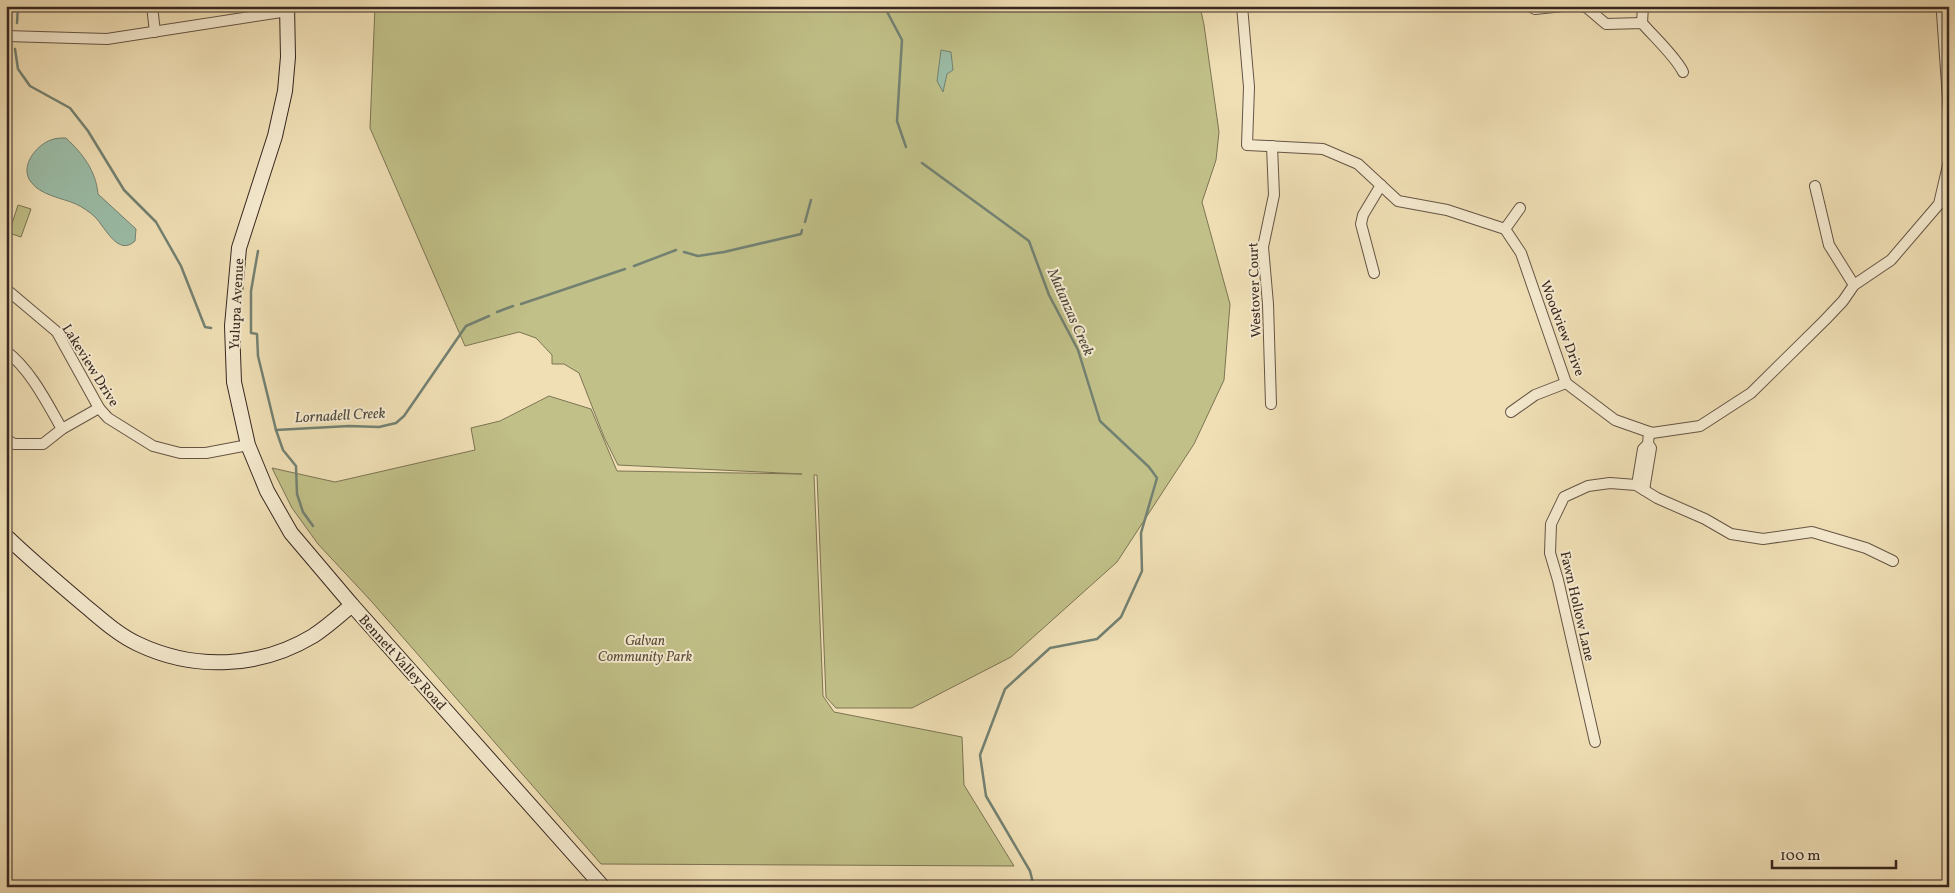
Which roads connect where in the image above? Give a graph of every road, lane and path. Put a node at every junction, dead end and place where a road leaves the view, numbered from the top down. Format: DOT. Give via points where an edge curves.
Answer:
graph roads {
  1 [pos="152,6"];
  2 [pos="158,6"];
  3 [pos="1242,6"];
  4 [pos="1529,6"];
  5 [pos="1563,6"];
  6 [pos="1581,6"];
  7 [pos="1643,6"];
  8 [pos="288,8"];
  9 [pos="1942,13"];
  10 [pos="1642,23"];
  11 [pos="158,32"];
  12 [pos="6,36"];
  13 [pos="1683,72"];
  14 [pos="1949,113"];
  15 [pos="1272,146"];
  16 [pos="1949,161"];
  17 [pos="1381,185"];
  18 [pos="1815,186"];
  19 [pos="1520,208"];
  20 [pos="1505,229"];
  21 [pos="1374,273"];
  22 [pos="1854,285"];
  23 [pos="6,288"];
  24 [pos="6,351"];
  25 [pos="1566,383"];
  26 [pos="1271,404"];
  27 [pos="99,408"];
  28 [pos="1511,412"];
  29 [pos="62,429"];
  30 [pos="1649,432"];
  31 [pos="6,439"];
  32 [pos="248,445"];
  33 [pos="1640,488"];
  34 [pos="6,536"];
  35 [pos="1893,561"];
  36 [pos="352,605"];
  37 [pos="1595,742"];
  38 [pos="602,887"];
  1 -- 11 [label="street"];
  2 -- 11 [label="street"];
  3 -- 15 [label="street" via="1249,87 1247,145"];
  4 -- 5 [label="street" via="1535,9"];
  6 -- 10 [label="street" via="1606,24"];
  7 -- 10 [label="street"];
  8 -- 11 [label="street"];
  8 -- 32 [label="street, Yulupa Avenue" via="285,91 275,136 239,248 232,326 234,382"];
  9 -- 14 [label="street"];
  10 -- 13 [label="street" via="1678,62"];
  11 -- 12 [label="street" via="107,38"];
  15 -- 17 [label="street" via="1324,149 1358,164"];
  15 -- 26 [label="street, Westover Court" via="1274,195 1264,247"];
  16 -- 22 [label="street, Woodview Drive" via="1939,204 1891,260"];
  17 -- 20 [label="street" via="1398,201 1447,210"];
  17 -- 21 [label="street" via="1363,214 1361,224"];
  18 -- 22 [label="street" via="1829,245"];
  19 -- 20 [label="street"];
  20 -- 25 [label="street, Woodview Drive" via="1521,253"];
  22 -- 30 [label="street, Woodview Drive" via="1843,301 1751,393 1700,426"];
  23 -- 27 [label="street, Lakeview Drive" via="58,332"];
  24 -- 29 [label="street" via="40,392"];
  25 -- 28 [label="street" via="1535,395"];
  25 -- 30 [label="street, Woodview Drive" via="1614,420"];
  27 -- 29 [label="street"];
  27 -- 32 [label="street, Lakeview Drive" via="108,418 153,446 180,454"];
  29 -- 31 [label="street" via="43,444 14,444"];
  30 -- 33 [label="street" via="1648,444 1643,449"];
  32 -- 36 [label="street, Yulupa Avenue" via="267,491 291,533"];
  33 -- 35 [label="street, Fawn Hollow Lane" via="1730,534 1764,539 1812,532 1866,548"];
  33 -- 37 [label="street, Fawn Hollow Lane" via="1610,483 1588,486 1564,497 1551,524 1550,553"];
  34 -- 36 [label="street, Bennett Valley Road" via="31,561 104,621 137,644 174,658 207,663 239,662 288,649 314,635"];
  36 -- 38 [label="street, Bennett Valley Road"];
}
